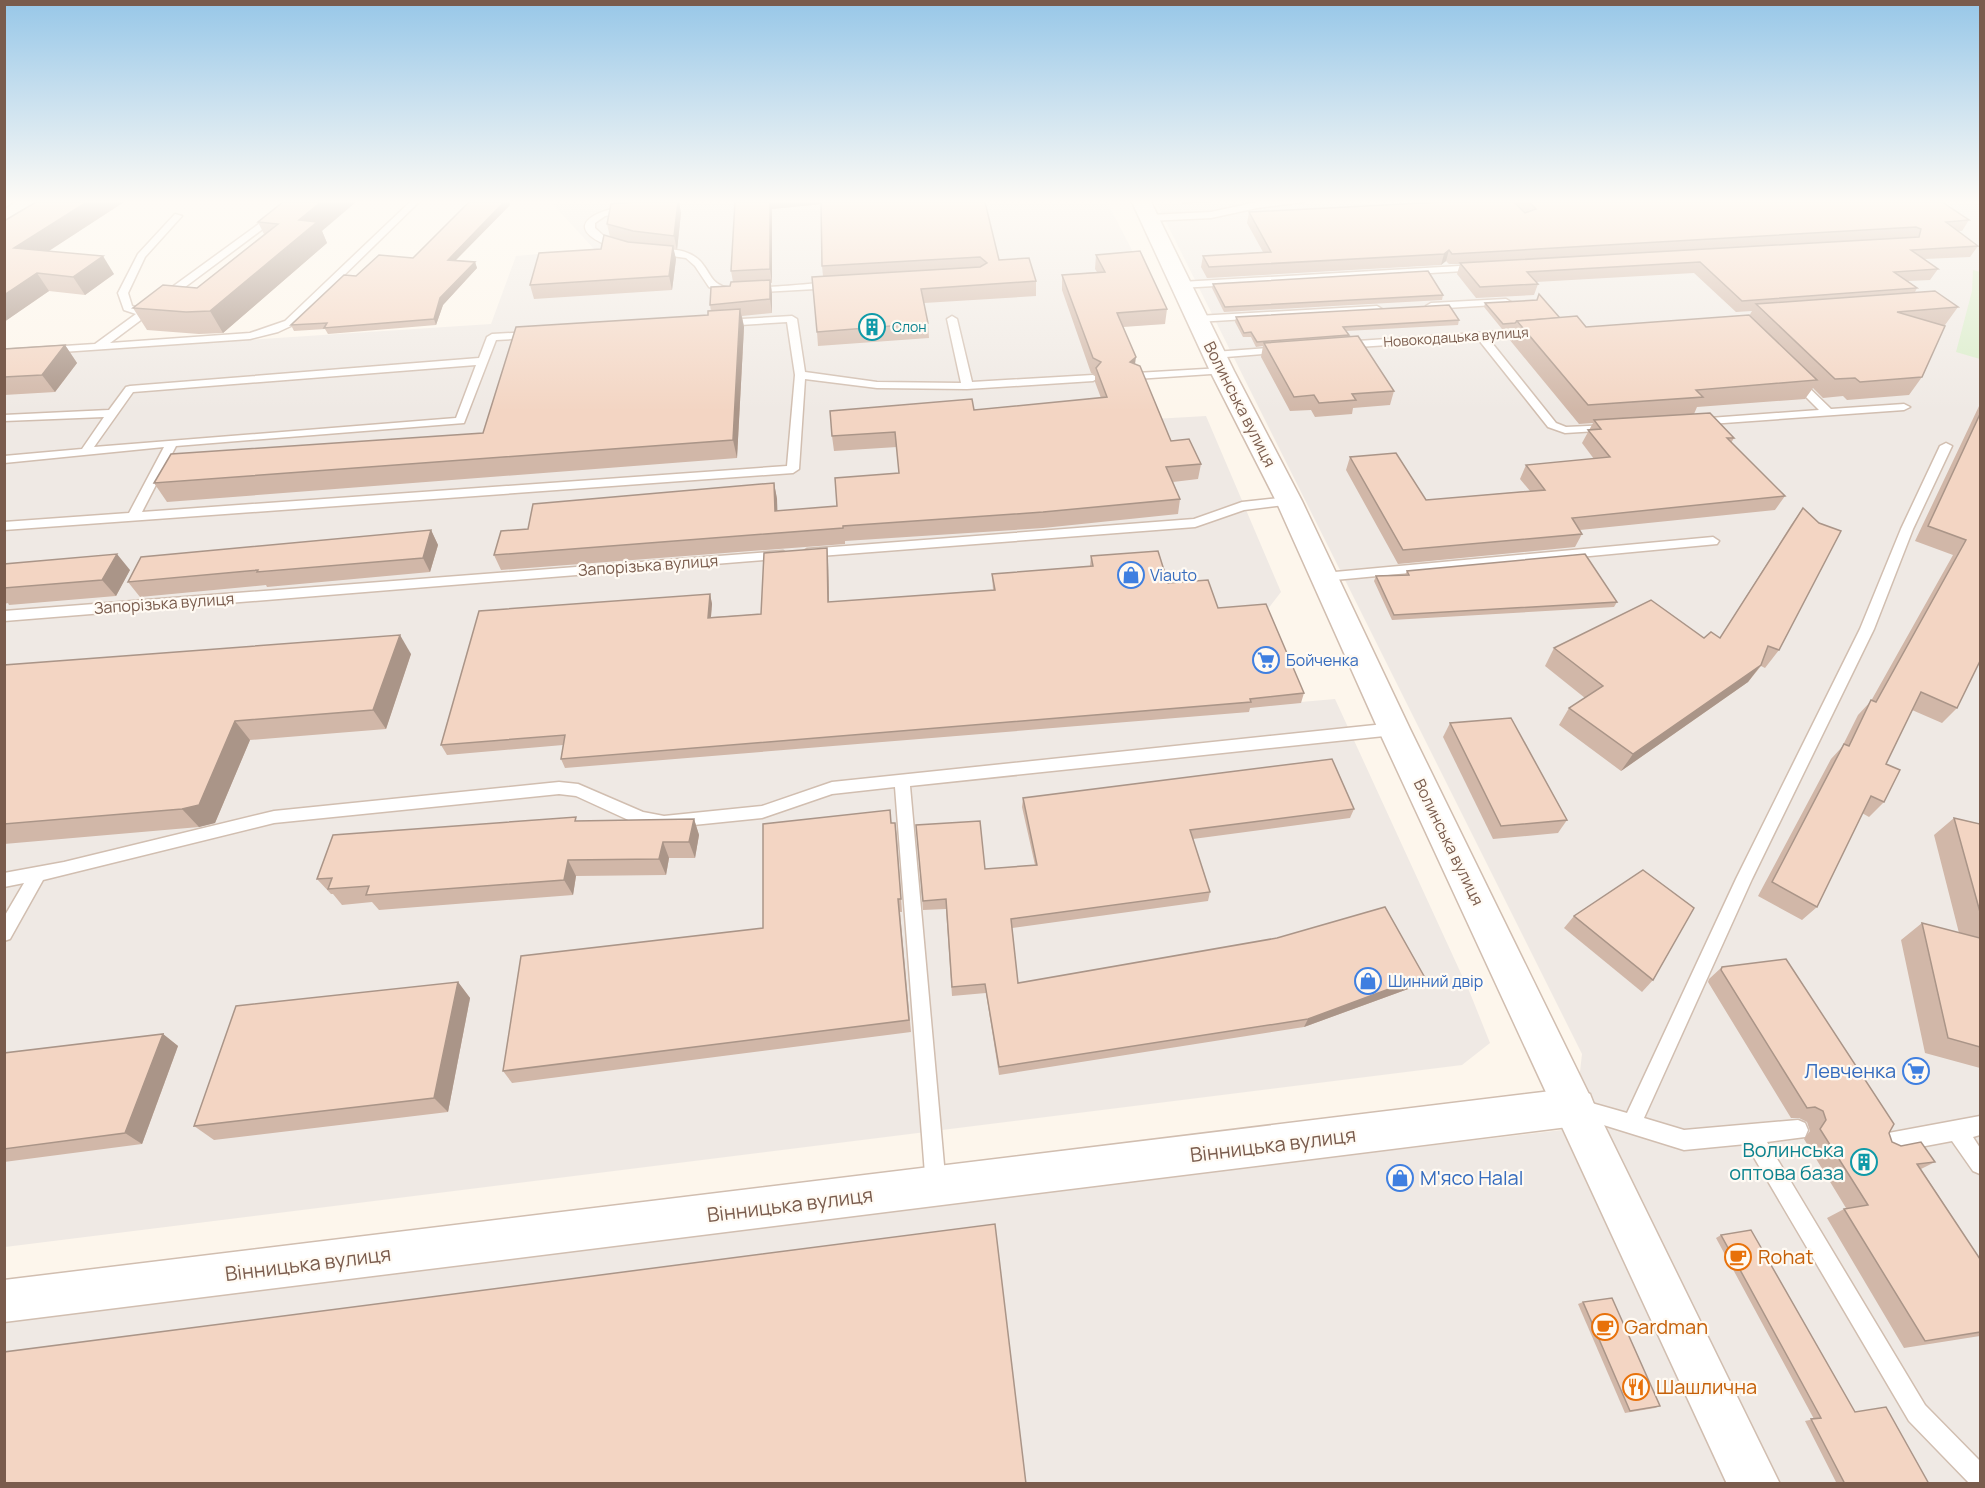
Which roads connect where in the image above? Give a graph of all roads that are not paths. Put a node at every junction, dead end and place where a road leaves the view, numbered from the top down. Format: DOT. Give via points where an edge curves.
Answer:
graph roads {
  1 [pos="133,271"];
  2 [pos="201,271"];
  3 [pos="343,271"];
  4 [pos="702,271"];
  5 [pos="1174,271"];
  6 [pos="1415,271"];
  7 [pos="849,284"];
  8 [pos="1181,285"];
  9 [pos="1520,301"];
  10 [pos="1425,306"];
  11 [pos="1390,308"];
  12 [pos="144,313"];
  13 [pos="1197,319"];
  14 [pos="952,320"];
  15 [pos="711,324"];
  16 [pos="1539,331"];
  17 [pos="549,334"];
  18 [pos="1480,335"];
  19 [pos="1337,346"];
  20 [pos="97,347"];
  21 [pos="1290,349"];
  22 [pos="4,353"];
  23 [pos="483,361"];
  24 [pos="1218,363"];
  25 [pos="1788,373"];
  26 [pos="800,375"];
  27 [pos="1136,376"];
  28 [pos="1093,378"];
  29 [pos="967,386"];
  30 [pos="1904,407"];
  31 [pos="1828,412"];
  32 [pos="113,413"];
  33 [pos="4,418"];
  34 [pos="1678,423"];
  35 [pos="1621,427"];
  36 [pos="172,443"];
  37 [pos="1946,446"];
  38 [pos="86,452"];
  39 [pos="4,460"];
  40 [pos="1289,501"];
  41 [pos="133,517"];
  42 [pos="4,526"];
  43 [pos="1713,541"];
  44 [pos="1324,577"];
  45 [pos="4,616"];
  46 [pos="1394,729"];
  47 [pos="902,780"];
  48 [pos="38,874"];
  49 [pos="4,880"];
  50 [pos="4,934"];
  51 [pos="1576,1107"];
  52 [pos="1632,1124"];
  53 [pos="1980,1126"];
  54 [pos="1798,1130"];
  55 [pos="1956,1130"];
  56 [pos="1751,1134"];
  57 [pos="1883,1144"];
  58 [pos="1980,1164"];
  59 [pos="936,1187"];
  60 [pos="4,1301"];
  61 [pos="1980,1477"];
  62 [pos="1754,1484"];
  1 -- 12 [label="lane" via="123,293 128,308"];
  2 -- 12 [label="lane"];
  3 -- 20 [label="lane" via="289,323 273,330 250,336"];
  4 -- 7 [label="lane" via="708,282 727,291"];
  5 -- 8 [label="street, Волинська вулиця"];
  6 -- 8 [label="lane"];
  8 -- 13 [label="street, Волинська вулиця"];
  9 -- 10 [label="lane"];
  11 -- 13 [label="lane"];
  12 -- 20 [label="lane"];
  13 -- 24 [label="street, Волинська вулиця"];
  14 -- 29 [label="lane"];
  15 -- 26 [label="lane" via="792,319"];
  16 -- 18 [label="lane, Новокодацька вулиця"];
  17 -- 23 [label="lane" via="492,337"];
  18 -- 19 [label="lane, Новокодацька вулиця"];
  18 -- 35 [label="lane" via="1557,428"];
  20 -- 22 [label="lane"];
  21 -- 24 [label="lane"];
  23 -- 32 [label="lane" via="130,389"];
  23 -- 36 [label="lane" via="460,421"];
  24 -- 27 [label="lane"];
  24 -- 40 [label="street, Волинська вулиця"];
  25 -- 31 [label="lane"];
  26 -- 29 [label="lane" via="878,385"];
  26 -- 41 [label="lane" via="793,469"];
  28 -- 29 [label="lane"];
  30 -- 31 [label="lane"];
  31 -- 34 [label="lane"];
  32 -- 33 [label="lane"];
  32 -- 38 [label="lane"];
  36 -- 38 [label="lane"];
  36 -- 41 [label="lane"];
  37 -- 52 [label="lane" via="1867,629 1744,879"];
  38 -- 39 [label="lane"];
  40 -- 44 [label="street, Волинська вулиця"];
  40 -- 45 [label="lane, Запорізька вулиця" via="1242,506 1195,523"];
  41 -- 42 [label="lane"];
  43 -- 44 [label="lane"];
  44 -- 46 [label="street, Волинська вулиця"];
  46 -- 47 [label="lane"];
  46 -- 51 [label="street, Волинська вулиця"];
  47 -- 48 [label="lane" via="832,788 762,812 664,822 641,818 578,790 559,788 273,817"];
  47 -- 59 [label="lane"];
  48 -- 49 [label="lane"];
  48 -- 50 [label="lane"];
  51 -- 52 [label="lane"];
  51 -- 59 [label="street, Вінницька вулиця"];
  51 -- 62 [label="street, Волинська вулиця"];
  52 -- 56 [label="lane" via="1684,1140"];
  53 -- 55 [label="lane"];
  54 -- 56 [label="lane"];
  55 -- 57 [label="lane"];
  55 -- 58 [label="lane"];
  56 -- 61 [label="lane" via="1917,1413"];
  59 -- 60 [label="street, Вінницька вулиця"];
}
